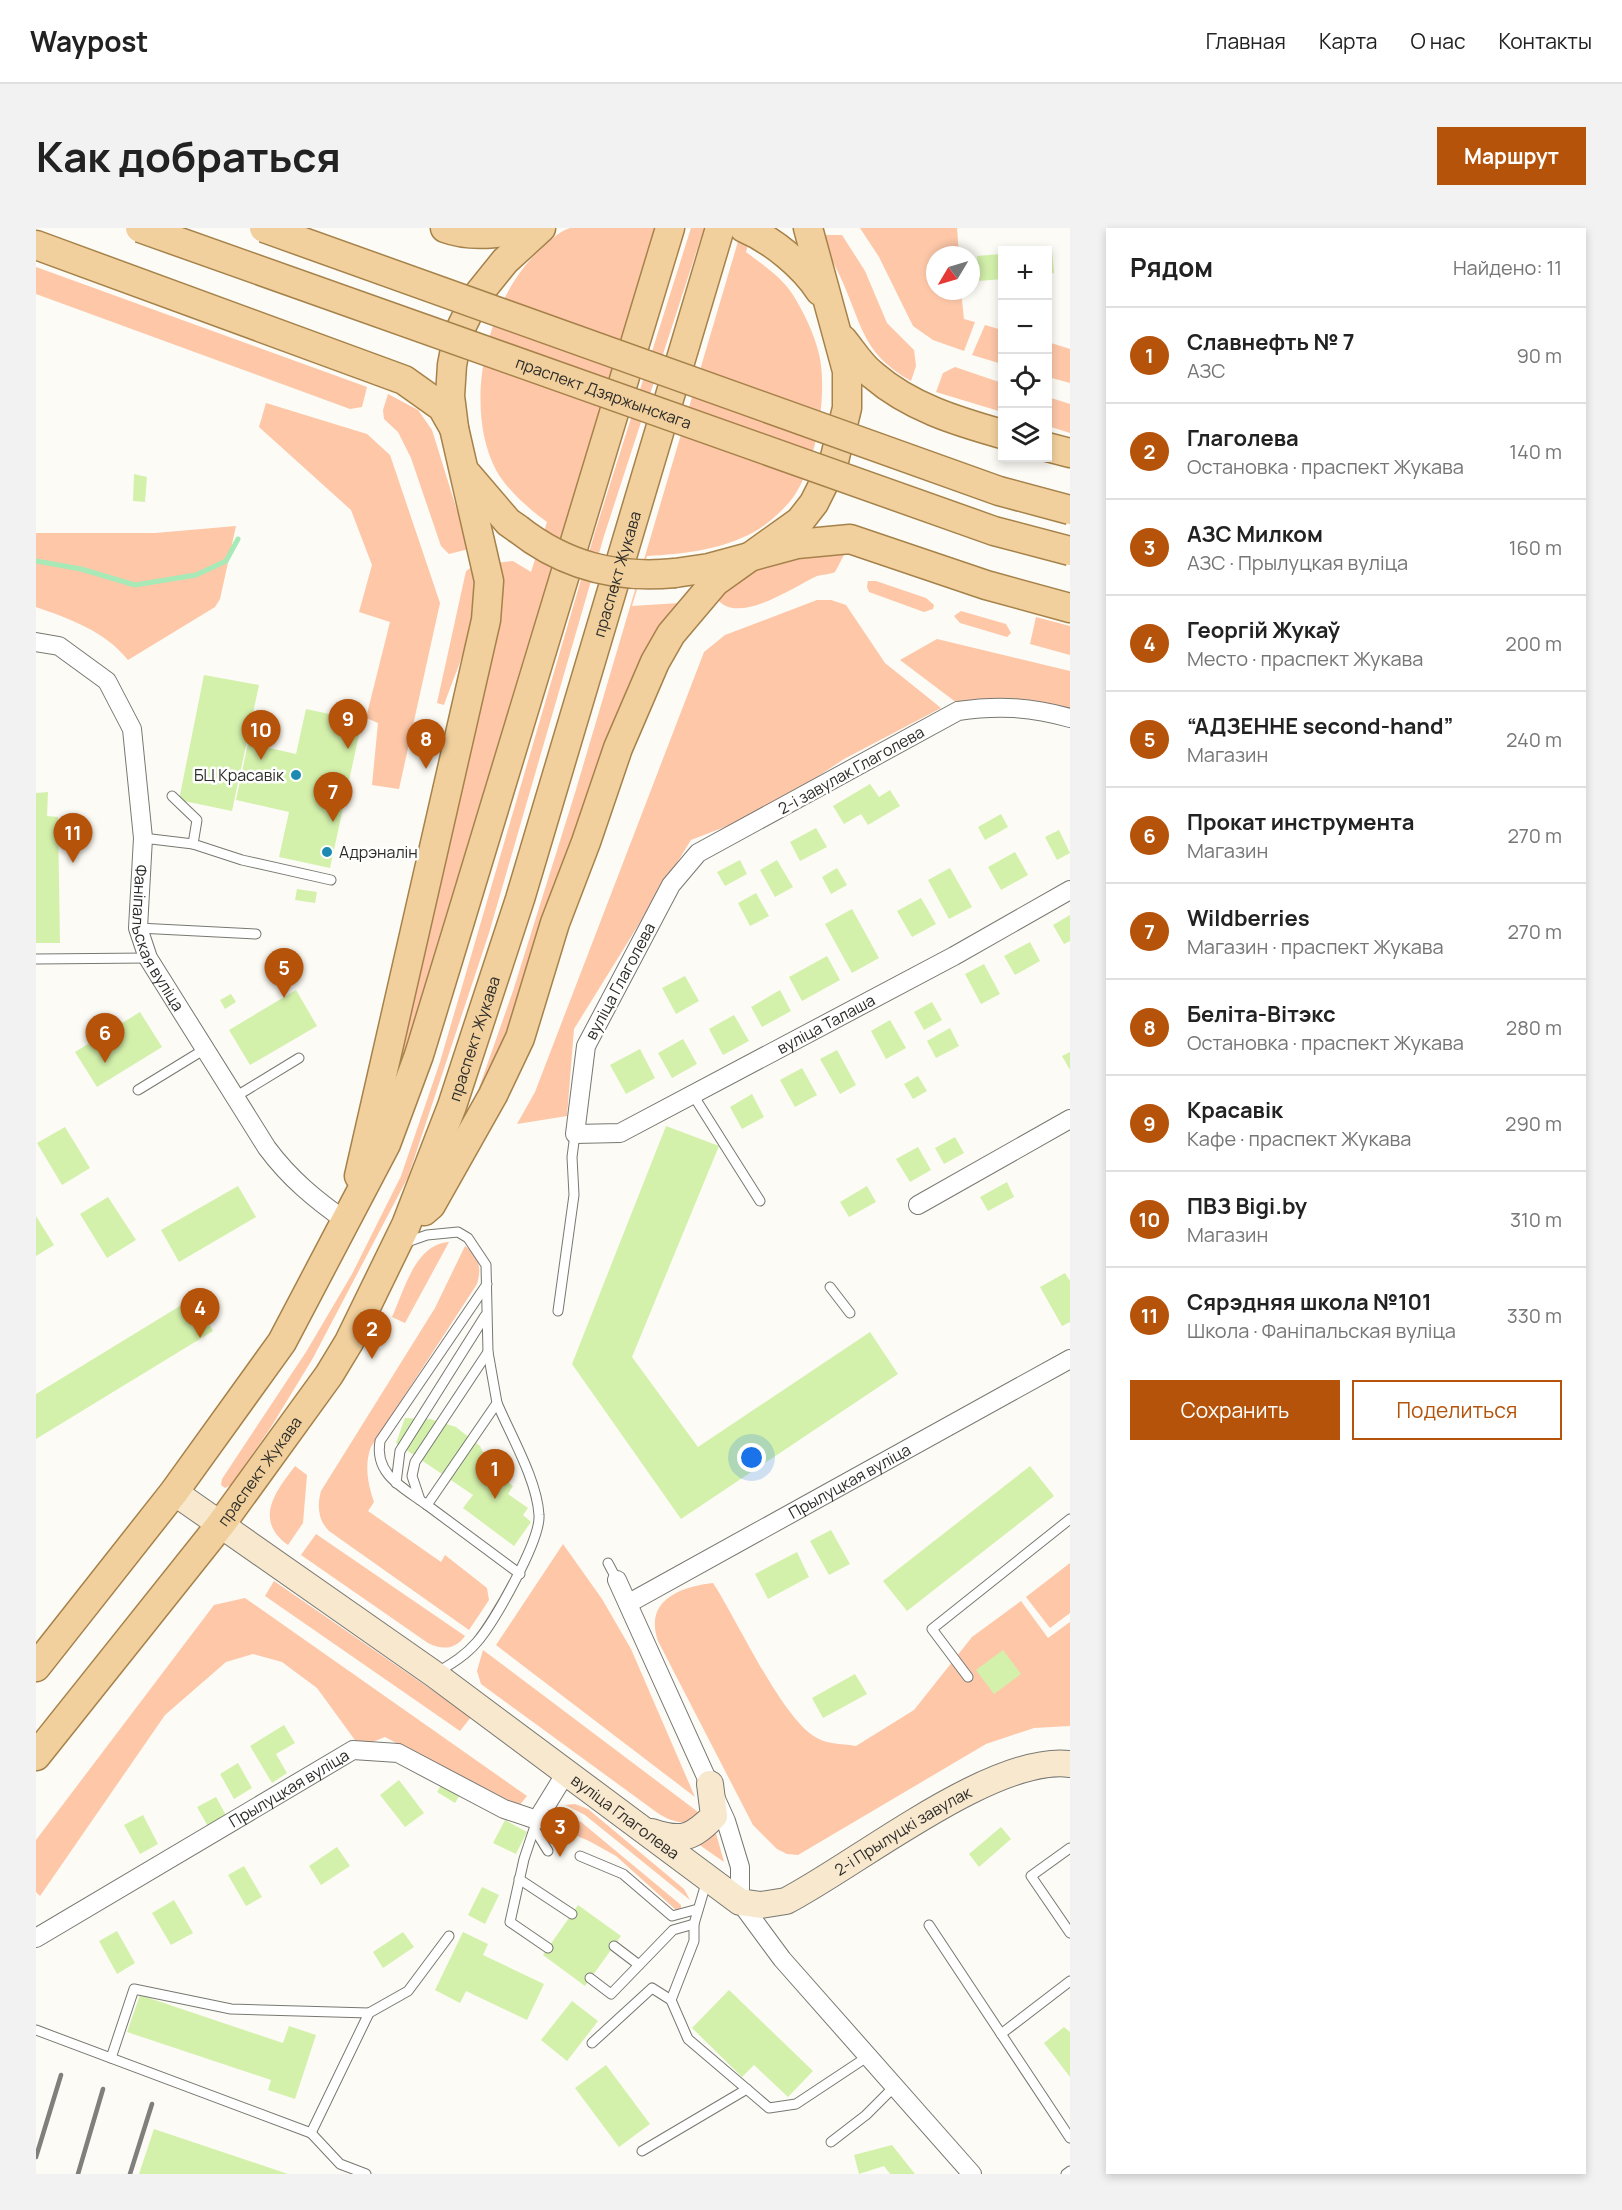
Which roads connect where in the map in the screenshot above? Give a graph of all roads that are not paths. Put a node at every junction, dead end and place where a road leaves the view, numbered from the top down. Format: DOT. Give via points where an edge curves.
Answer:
graph roads {
  1 [pos="140,228"];
  2 [pos="264,228"];
  3 [pos="445,228"];
  4 [pos="529,228"];
  5 [pos="541,228"];
  6 [pos="670,228"];
  7 [pos="720,228"];
  8 [pos="744,228"];
  9 [pos="808,228"];
  10 [pos="36,245"];
  11 [pos="827,304"];
  12 [pos="838,333"];
  13 [pos="454,428"];
  14 [pos="998,433"];
  15 [pos="1052,448"];
  16 [pos="1070,453"];
  17 [pos="466,472"];
  18 [pos="1070,510"];
  19 [pos="1070,551"];
  20 [pos="748,557"];
  21 [pos="1070,608"];
  22 [pos="36,642"];
  23 [pos="1070,718"];
  24 [pos="172,796"];
  25 [pos="143,838"];
  26 [pos="193,844"];
  27 [pos="331,880"];
  28 [pos="1070,890"];
  29 [pos="662,902"];
  30 [pos="138,928"];
  31 [pos="256,934"];
  32 [pos="36,958"];
  33 [pos="148,958"];
  34 [pos="205,1049"];
  35 [pos="299,1058"];
  36 [pos="138,1090"];
  37 [pos="693,1095"];
  38 [pos="235,1097"];
  39 [pos="1070,1119"];
  40 [pos="575,1134"];
  41 [pos="760,1201"];
  42 [pos="918,1205"];
  43 [pos="350,1218"];
  44 [pos="401,1236"];
  45 [pos="488,1282"];
  46 [pos="830,1287"];
  47 [pos="558,1311"];
  48 [pos="850,1313"];
  49 [pos="485,1316"];
  50 [pos="488,1352"];
  51 [pos="1070,1359"];
  52 [pos="496,1403"];
  53 [pos="396,1483"];
  54 [pos="174,1491"];
  55 [pos="423,1503"];
  56 [pos="1070,1519"];
  57 [pos="222,1524"];
  58 [pos="608,1563"];
  59 [pos="520,1574"];
  60 [pos="617,1580"];
  61 [pos="629,1603"];
  62 [pos="36,1667"];
  63 [pos="434,1674"];
  64 [pos="968,1677"];
  65 [pos="36,1756"];
  66 [pos="1070,1764"];
  67 [pos="567,1771"];
  68 [pos="710,1784"];
  69 [pos="536,1825"];
  70 [pos="644,1828"];
  71 [pos="1070,1848"];
  72 [pos="548,1851"];
  73 [pos="580,1856"];
  74 [pos="707,1877"];
  75 [pos="519,1879"];
  76 [pos="740,1902"];
  77 [pos="698,1909"];
  78 [pos="572,1914"];
  79 [pos="694,1924"];
  80 [pos="929,1925"];
  81 [pos="1070,1933"];
  82 [pos="449,1936"];
  83 [pos="36,1938"];
  84 [pos="614,1946"];
  85 [pos="549,1948"];
  86 [pos="639,1965"];
  87 [pos="590,1978"];
  88 [pos="1070,1981"];
  89 [pos="671,2000"];
  90 [pos="369,2013"];
  91 [pos="36,2030"];
  92 [pos="1001,2034"];
  93 [pos="592,2043"];
  94 [pos="870,2055"];
  95 [pos="111,2058"];
  96 [pos="896,2085"];
  97 [pos="747,2089"];
  98 [pos="311,2133"];
  99 [pos="1070,2138"];
  100 [pos="831,2142"];
  101 [pos="642,2151"];
  102 [pos="1070,2171"];
  103 [pos="366,2174"];
  104 [pos="972,2174"];
  105 [pos="1066,2174"];
  1 -- 19 [label="main road, праспект Дзяржынскага, bridge" via="982,527"];
  2 -- 18 [label="main road, bridge" via="999,491"];
  3 -- 4 [label="main road" via="458,233 491,234"];
  5 -- 13 [label="main road" via="492,276 476,297 458,334 450,396"];
  6 -- 43 [label="main road" via="419,1055 386,1144"];
  7 -- 44 [label="main road, праспект Жукава" via="520,899 452,1106"];
  8 -- 11 [label="main road" via="789,258"];
  9 -- 11 [label="main road"];
  10 -- 13 [label="main road" via="404,380 442,407"];
  11 -- 12 [label="main road"];
  12 -- 14 [label="main road" via="871,374 900,397 951,419"];
  12 -- 20 [label="main road" via="846,371 847,408 833,465 800,521"];
  13 -- 17 [label="main road"];
  15 -- 16 [label="main road"];
  17 -- 20 [label="main road, bridge" via="508,522 535,543 598,571 636,576 675,573"];
  17 -- 43 [label="main road" via="489,581 486,620"];
  20 -- 21 [label="main road" via="797,544 850,539 986,585"];
  20 -- 44 [label="main road" via="715,582 671,634 655,662 618,748 555,923 520,1038 432,1205"];
  22 -- 25 [label="street, Фаніпальская вуліца" via="59,646 107,681 115,695 132,729"];
  23 -- 29 [label="street, 2-і завулак Глаголева" via="1023,707 958,711 698,853"];
  24 -- 26 [label="lane" via="197,820"];
  25 -- 26 [label="lane"];
  25 -- 30 [label="street, Фаніпальская вуліца"];
  26 -- 27 [label="lane" via="242,860"];
  28 -- 37 [label="street, вуліца Талаша"];
  29 -- 40 [label="street, вуліца Глаголева" via="586,1046"];
  30 -- 31 [label="lane"];
  30 -- 33 [label="street, Фаніпальская вуліца"];
  32 -- 33 [label="lane"];
  33 -- 34 [label="street, Фаніпальская вуліца"];
  34 -- 36 [label="lane"];
  34 -- 38 [label="street, Фаніпальская вуліца"];
  35 -- 38 [label="lane"];
  37 -- 40 [label="street, вуліца Талаша" via="620,1133"];
  37 -- 41 [label="lane"];
  38 -- 43 [label="street, Фаніпальская вуліца" via="284,1171 306,1192"];
  39 -- 42 [label="street"];
  40 -- 47 [label="lane" via="574,1196"];
  43 -- 54 [label="main road" via="282,1341"];
  44 -- 45 [label="lane" via="458,1232 468,1238 486,1265"];
  44 -- 57 [label="main road, праспект Жукава" via="329,1375"];
  45 -- 49 [label="lane"];
  45 -- 53 [label="lane" via="380,1441 382,1468"];
  46 -- 48 [label="lane"];
  49 -- 50 [label="lane"];
  49 -- 53 [label="lane" via="400,1451"];
  50 -- 52 [label="lane"];
  50 -- 55 [label="lane" via="415,1462 412,1476"];
  51 -- 61 [label="street, Прылуцкая вуліца"];
  52 -- 55 [label="lane"];
  52 -- 59 [label="lane" via="538,1503 540,1519"];
  53 -- 55 [label="lane"];
  54 -- 57 [label="street"];
  54 -- 62 [label="main road"];
  55 -- 59 [label="lane"];
  56 -- 64 [label="lane" via="932,1629"];
  57 -- 63 [label="street, вуліца Глаголева"];
  57 -- 65 [label="main road, праспект Жукава"];
  58 -- 60 [label="lane"];
  59 -- 63 [label="lane" via="478,1641"];
  60 -- 61 [label="street"];
  61 -- 68 [label="street"];
  63 -- 67 [label="street, вуліца Глаголева"];
  66 -- 76 [label="street, 2-і Прылуцкі завулак" via="1026,1769 962,1794 786,1901 762,1905"];
  67 -- 69 [label="street"];
  67 -- 70 [label="street, вуліца Глаголева"];
  68 -- 70 [label="street" via="714,1816 697,1833 669,1838"];
  68 -- 76 [label="street" via="740,1867"];
  69 -- 72 [label="lane"];
  69 -- 75 [label="lane"];
  69 -- 83 [label="street, Прылуцкая вуліца" via="398,1753 353,1750"];
  70 -- 74 [label="street, вуліца Глаголева"];
  71 -- 81 [label="lane" via="1031,1876"];
  73 -- 77 [label="lane" via="622,1874 672,1916"];
  74 -- 76 [label="street, вуліца Глаголева"];
  74 -- 77 [label="lane"];
  75 -- 78 [label="lane"];
  75 -- 85 [label="lane" via="510,1922"];
  76 -- 94 [label="street, вуліца Глаголева" via="783,1959"];
  77 -- 79 [label="lane"];
  79 -- 86 [label="lane" via="673,1930"];
  79 -- 89 [label="lane" via="694,1941"];
  80 -- 92 [label="lane"];
  82 -- 90 [label="lane" via="408,1991"];
  84 -- 86 [label="lane"];
  86 -- 87 [label="lane" via="611,1994"];
  88 -- 92 [label="lane"];
  89 -- 93 [label="lane" via="652,1988"];
  89 -- 97 [label="lane" via="688,2039"];
  90 -- 95 [label="lane" via="231,2009 134,1989"];
  90 -- 98 [label="lane"];
  91 -- 95 [label="lane"];
  92 -- 99 [label="lane"];
  94 -- 96 [label="street, вуліца Глаголева"];
  94 -- 97 [label="lane" via="796,2104 769,2108"];
  95 -- 98 [label="lane"];
  96 -- 100 [label="lane"];
  96 -- 104 [label="street, вуліца Глаголева"];
  97 -- 101 [label="lane"];
  98 -- 103 [label="lane" via="340,2164"];
  102 -- 105 [label="lane"];
}
